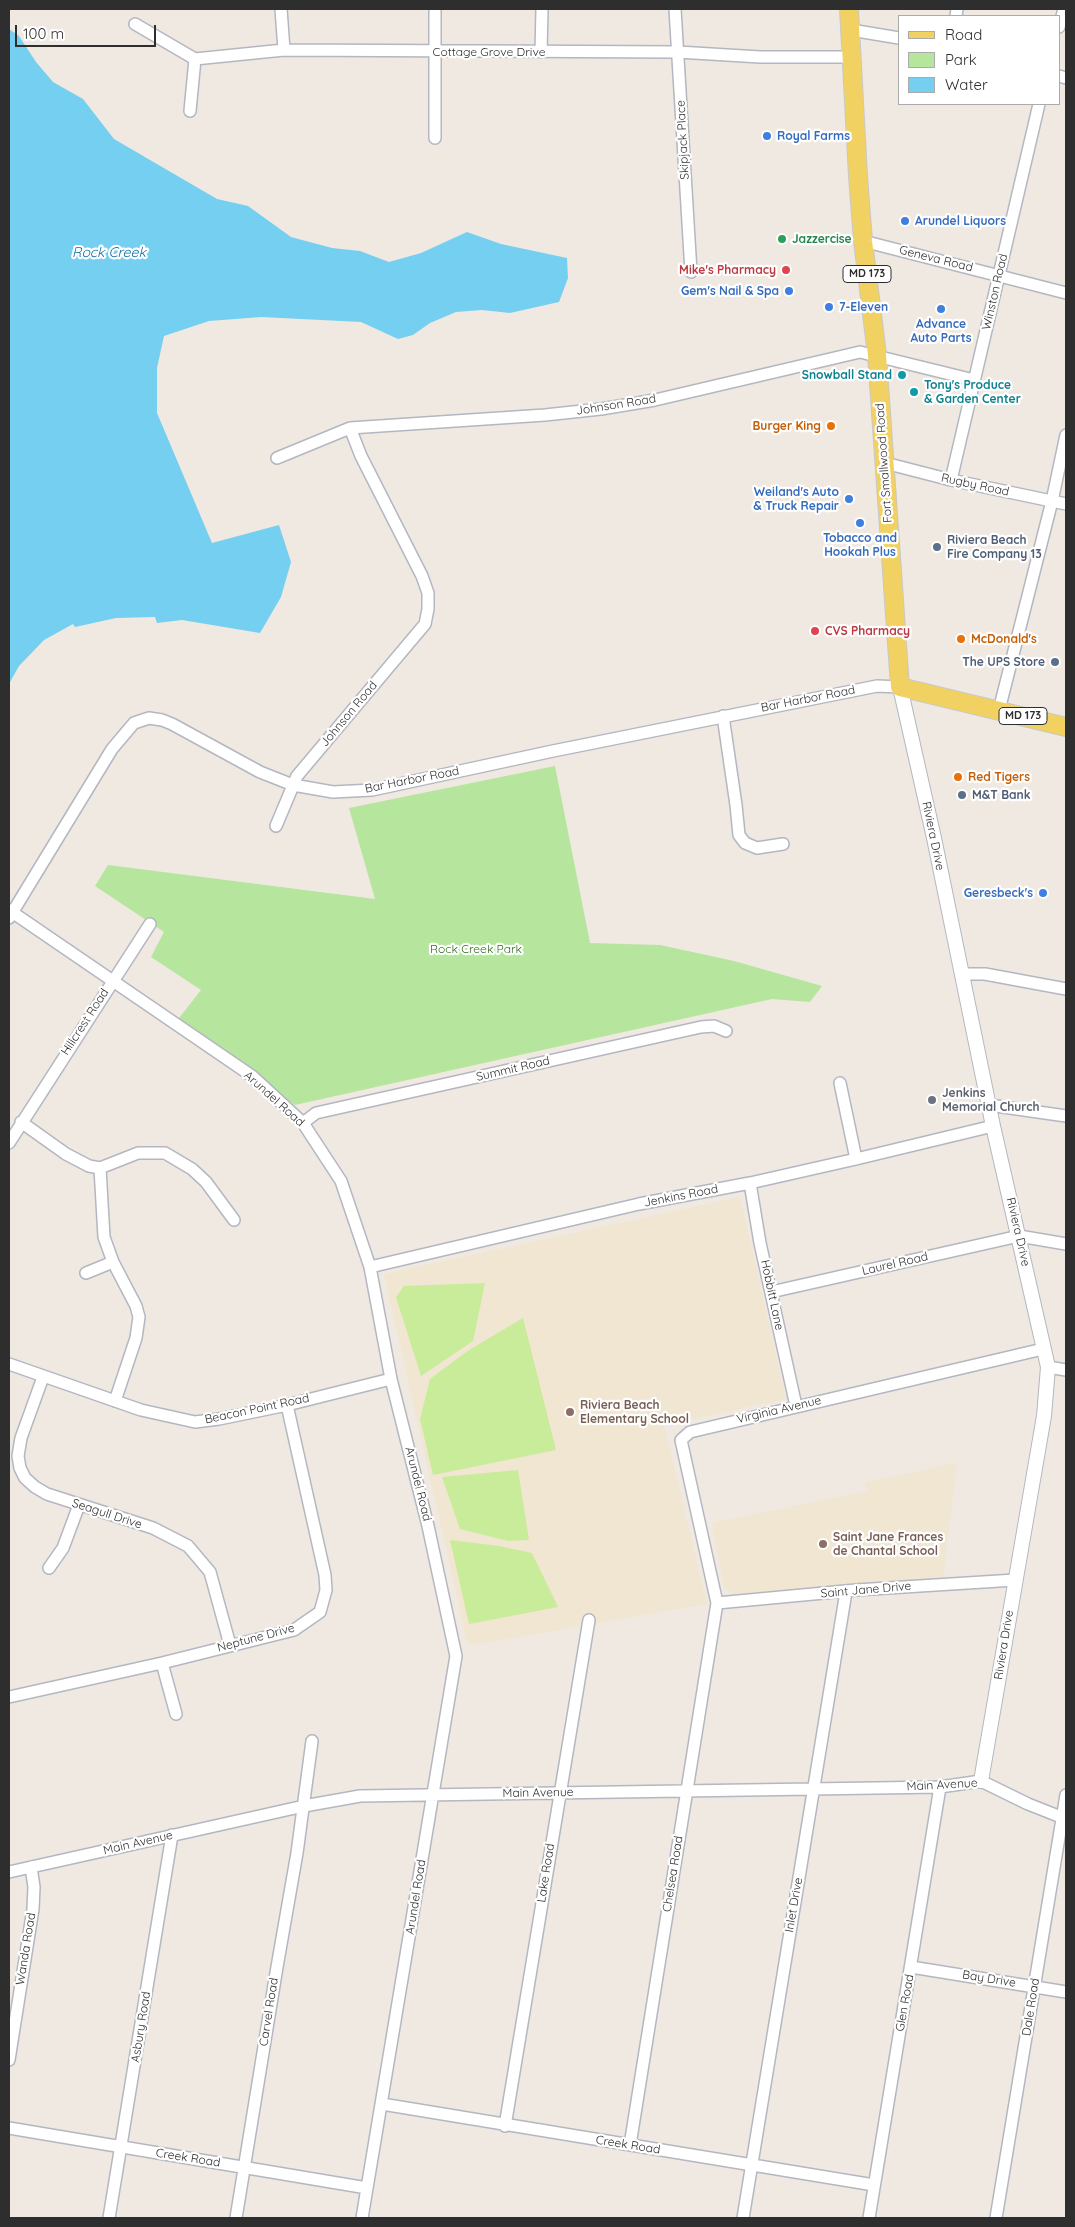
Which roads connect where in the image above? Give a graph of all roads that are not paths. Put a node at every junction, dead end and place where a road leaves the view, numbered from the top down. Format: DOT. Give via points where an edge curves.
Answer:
graph roads {
  1 [pos="281,9"];
  2 [pos="435,9"];
  3 [pos="542,9"];
  4 [pos="675,9"];
  5 [pos="849,9"];
  6 [pos="1064,9"];
  7 [pos="1060,23"];
  8 [pos="134,24"];
  9 [pos="850,30"];
  10 [pos="898,38"];
  11 [pos="284,50"];
  12 [pos="435,52"];
  13 [pos="541,52"];
  14 [pos="678,52"];
  15 [pos="853,56"];
  16 [pos="194,59"];
  17 [pos="1040,105"];
  18 [pos="190,111"];
  19 [pos="435,138"];
  20 [pos="864,241"];
  21 [pos="691,272"];
  22 [pos="999,275"];
  23 [pos="1066,292"];
  24 [pos="877,355"];
  25 [pos="974,380"];
  26 [pos="350,428"];
  27 [pos="1066,434"];
  28 [pos="277,458"];
  29 [pos="885,463"];
  30 [pos="951,480"];
  31 [pos="1052,501"];
  32 [pos="1066,504"];
  33 [pos="900,686"];
  34 [pos="999,710"];
  35 [pos="723,716"];
  36 [pos="1066,726"];
  37 [pos="293,785"];
  38 [pos="276,826"];
  39 [pos="783,844"];
  40 [pos="10,914"];
  41 [pos="150,924"];
  42 [pos="961,974"];
  43 [pos="113,980"];
  44 [pos="1066,989"];
  45 [pos="726,1030"];
  46 [pos="840,1083"];
  47 [pos="989,1105"];
  48 [pos="1066,1116"];
  49 [pos="21,1122"];
  50 [pos="303,1123"];
  51 [pos="993,1126"];
  52 [pos="9,1143"];
  53 [pos="856,1159"];
  54 [pos="100,1168"];
  55 [pos="750,1183"];
  56 [pos="234,1220"];
  57 [pos="1019,1236"];
  58 [pos="1066,1244"];
  59 [pos="113,1262"];
  60 [pos="370,1267"];
  61 [pos="86,1273"];
  62 [pos="771,1292"];
  63 [pos="1044,1349"];
  64 [pos="9,1364"];
  65 [pos="1048,1367"];
  66 [pos="1066,1370"];
  67 [pos="43,1377"];
  68 [pos="391,1379"];
  69 [pos="115,1401"];
  70 [pos="287,1404"];
  71 [pos="796,1406"];
  72 [pos="79,1505"];
  73 [pos="49,1568"];
  74 [pos="1015,1580"];
  75 [pos="846,1592"];
  76 [pos="717,1603"];
  77 [pos="588,1620"];
  78 [pos="230,1646"];
  79 [pos="162,1663"];
  80 [pos="9,1697"];
  81 [pos="176,1714"];
  82 [pos="312,1741"];
  83 [pos="981,1781"];
  84 [pos="940,1787"];
  85 [pos="814,1788"];
  86 [pos="687,1790"];
  87 [pos="560,1792"];
  88 [pos="433,1795"];
  89 [pos="1066,1795"];
  90 [pos="304,1806"];
  91 [pos="1064,1818"];
  92 [pos="172,1835"];
  93 [pos="31,1867"];
  94 [pos="9,1872"];
  95 [pos="911,1967"];
  96 [pos="1034,1987"];
  97 [pos="1066,1992"];
  98 [pos="9,2060"];
  99 [pos="382,2104"];
  100 [pos="505,2126"];
  101 [pos="9,2128"];
  102 [pos="630,2145"];
  103 [pos="121,2148"];
  104 [pos="750,2166"];
  105 [pos="245,2167"];
  106 [pos="874,2185"];
  107 [pos="367,2188"];
  108 [pos="109,2218"];
  109 [pos="236,2218"];
  110 [pos="362,2218"];
  111 [pos="743,2218"];
  112 [pos="869,2218"];
  113 [pos="996,2218"];
  1 -- 11 [label="street"];
  2 -- 12 [label="street"];
  3 -- 13 [label="street"];
  4 -- 14 [label="street, Skipjack Place"];
  5 -- 9 [label="main road, Fort Smallwood Road / MD 173"];
  6 -- 7 [label="street"];
  8 -- 16 [label="street"];
  9 -- 10 [label="street"];
  9 -- 15 [label="main road, Fort Smallwood Road / MD 173"];
  11 -- 12 [label="street, Cottage Grove Drive"];
  11 -- 16 [label="street, Cottage Grove Drive"];
  12 -- 13 [label="street, Cottage Grove Drive"];
  12 -- 19 [label="street"];
  13 -- 14 [label="street, Cottage Grove Drive"];
  14 -- 15 [label="street, Cottage Grove Drive" via="760,57"];
  14 -- 21 [label="street, Skipjack Place"];
  15 -- 20 [label="main road, Fort Smallwood Road / MD 173"];
  16 -- 18 [label="street"];
  17 -- 22 [label="street, Winston Road"];
  20 -- 22 [label="street, Geneva Road"];
  20 -- 24 [label="main road, Fort Smallwood Road / MD 173"];
  22 -- 23 [label="street, Geneva Road"];
  22 -- 25 [label="street, Winston Road"];
  24 -- 25 [label="street, Johnson Road"];
  24 -- 26 [label="street, Johnson Road" via="860,352 655,400 601,409 544,416"];
  24 -- 29 [label="main road, Fort Smallwood Road / MD 173"];
  25 -- 30 [label="street, Winston Road"];
  26 -- 28 [label="street, Johnson Road"];
  26 -- 37 [label="street, Johnson Road" via="422,576 428,593 428,609 425,624 297,776"];
  27 -- 31 [label="street"];
  29 -- 30 [label="street, Rugby Road"];
  29 -- 33 [label="main road, Fort Smallwood Road / MD 173"];
  30 -- 31 [label="street, Rugby Road"];
  31 -- 32 [label="street, Rugby Road"];
  31 -- 34 [label="street"];
  33 -- 34 [label="main road, MD 173"];
  33 -- 35 [label="street, Bar Harbor Road" via="876,686"];
  33 -- 42 [label="street, Riviera Drive"];
  34 -- 36 [label="main road, MD 173"];
  35 -- 37 [label="street, Bar Harbor Road" via="372,790 333,792"];
  35 -- 39 [label="street" via="738,835 745,843 757,848"];
  37 -- 38 [label="street, Johnson Road"];
  37 -- 40 [label="street, Bar Harbor Road" via="260,772 162,720 149,718 134,723 112,749"];
  40 -- 43 [label="street, Arundel Road"];
  41 -- 43 [label="street, Hillcrest Road"];
  42 -- 44 [label="street" via="985,974"];
  42 -- 47 [label="street, Riviera Drive"];
  43 -- 49 [label="street, Hillcrest Road"];
  43 -- 50 [label="street, Arundel Road" via="252,1076"];
  45 -- 50 [label="street, Summit Road" via="714,1026 691,1029 316,1113"];
  46 -- 53 [label="street"];
  47 -- 48 [label="street"];
  47 -- 51 [label="street, Riviera Drive"];
  49 -- 52 [label="street, Hillcrest Road"];
  49 -- 54 [label="street" via="66,1154"];
  50 -- 60 [label="street, Arundel Road" via="341,1181"];
  51 -- 53 [label="street, Jenkins Road"];
  51 -- 57 [label="street, Riviera Drive"];
  53 -- 55 [label="street, Jenkins Road"];
  54 -- 56 [label="street" via="138,1154 165,1153 192,1169 206,1182"];
  54 -- 59 [label="street" via="104,1237"];
  55 -- 60 [label="street, Jenkins Road" via="630,1206"];
  55 -- 62 [label="street, Hobbitt Lane"];
  57 -- 58 [label="street"];
  57 -- 62 [label="street, Laurel Road"];
  57 -- 63 [label="street, Riviera Drive"];
  59 -- 61 [label="street"];
  59 -- 69 [label="street" via="132,1295 138,1317 136,1338"];
  60 -- 68 [label="street, Arundel Road"];
  62 -- 71 [label="street, Hobbitt Lane"];
  63 -- 65 [label="street, Riviera Drive"];
  63 -- 71 [label="street, Virginia Avenue"];
  64 -- 67 [label="street, Beacon Point Road"];
  65 -- 66 [label="street"];
  65 -- 74 [label="street, Riviera Drive" via="1044,1416"];
  67 -- 69 [label="street, Beacon Point Road"];
  67 -- 72 [label="street, Seagull Drive" via="21,1438 20,1468 35,1487"];
  68 -- 70 [label="street, Beacon Point Road"];
  68 -- 88 [label="street, Arundel Road" via="456,1656"];
  69 -- 70 [label="street, Beacon Point Road" via="195,1422"];
  70 -- 78 [label="street, Neptune Drive" via="325,1575 324,1602 320,1612 294,1630"];
  71 -- 76 [label="street, Virginia Avenue" via="690,1432 681,1440"];
  72 -- 73 [label="street" via="63,1548"];
  72 -- 78 [label="street, Seagull Drive" via="153,1528 188,1546 210,1572"];
  74 -- 75 [label="street, Saint Jane Drive"];
  74 -- 83 [label="street, Riviera Drive"];
  75 -- 76 [label="street, Saint Jane Drive"];
  75 -- 85 [label="street, Inlet Drive"];
  76 -- 86 [label="street, Chelsea Road"];
  77 -- 87 [label="street, Lake Road"];
  78 -- 79 [label="street, Neptune Drive"];
  79 -- 80 [label="street, Neptune Drive"];
  79 -- 81 [label="street"];
  82 -- 90 [label="street, Carvel Road"];
  83 -- 84 [label="street, Main Avenue"];
  83 -- 91 [label="street, Main Avenue"];
  84 -- 85 [label="street, Main Avenue"];
  84 -- 95 [label="street, Glen Road"];
  85 -- 86 [label="street, Main Avenue"];
  85 -- 104 [label="street, Inlet Drive"];
  86 -- 87 [label="street, Main Avenue"];
  86 -- 102 [label="street, Chelsea Road"];
  87 -- 88 [label="street, Main Avenue"];
  87 -- 100 [label="street, Lake Road"];
  88 -- 90 [label="street, Main Avenue" via="360,1796"];
  88 -- 99 [label="street, Arundel Road"];
  89 -- 91 [label="street, Dale Road"];
  90 -- 92 [label="street, Main Avenue"];
  90 -- 105 [label="street, Carvel Road"];
  91 -- 96 [label="street, Dale Road"];
  92 -- 93 [label="street, Main Avenue"];
  92 -- 103 [label="street, Asbury Road"];
  93 -- 94 [label="street, Main Avenue"];
  93 -- 98 [label="street, Wanda Road" via="33,1909"];
  95 -- 96 [label="street, Bay Drive"];
  95 -- 106 [label="street, Glen Road"];
  96 -- 97 [label="street, Bay Drive"];
  96 -- 113 [label="street, Dale Road"];
  99 -- 100 [label="street, Creek Road"];
  99 -- 107 [label="street, Arundel Road"];
  100 -- 102 [label="street, Creek Road"];
  101 -- 103 [label="street, Creek Road"];
  102 -- 104 [label="street, Creek Road"];
  103 -- 105 [label="street, Creek Road"];
  103 -- 108 [label="street, Asbury Road"];
  104 -- 106 [label="street, Creek Road"];
  104 -- 111 [label="street, Inlet Drive"];
  105 -- 107 [label="street, Creek Road"];
  105 -- 109 [label="street, Carvel Road"];
  106 -- 112 [label="street, Glen Road"];
  107 -- 110 [label="street, Arundel Road"];
}
